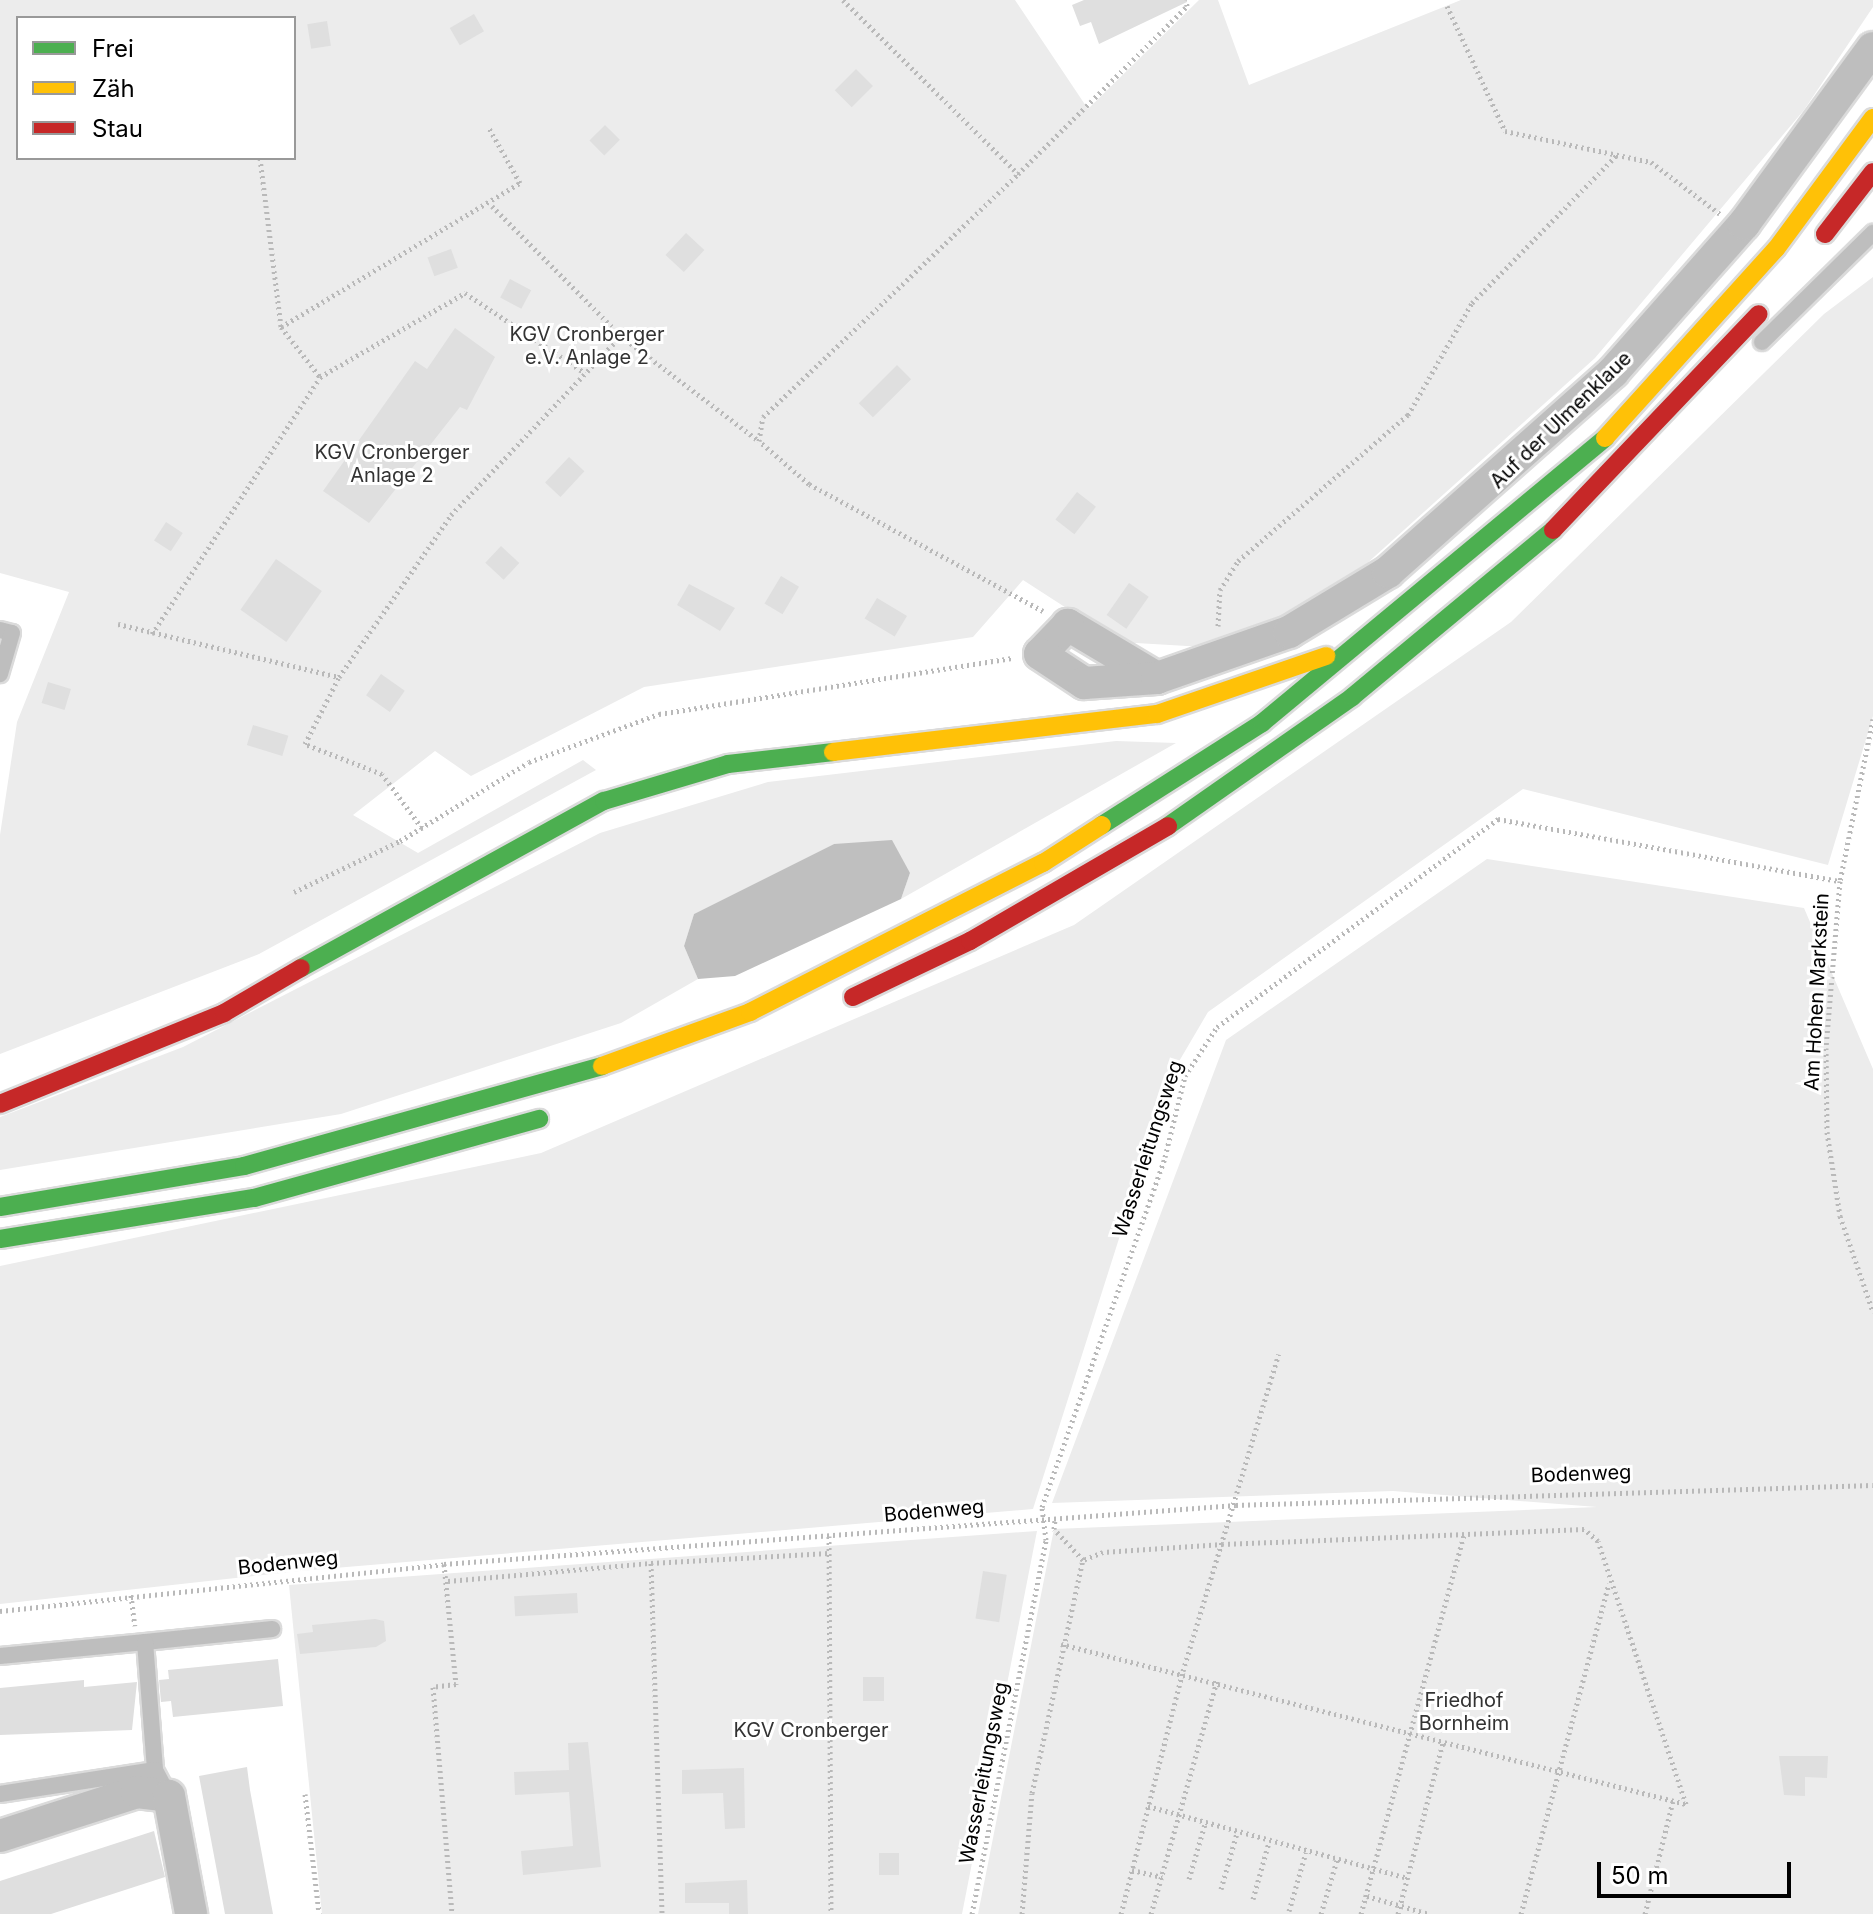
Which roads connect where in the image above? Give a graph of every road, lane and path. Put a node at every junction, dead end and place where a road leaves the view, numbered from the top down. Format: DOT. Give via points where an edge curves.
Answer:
graph roads {
  1 [pos="843,0"];
  2 [pos="1186,0"];
  3 [pos="1447,6"];
  4 [pos="1873,48"];
  5 [pos="1873,118"];
  6 [pos="489,128"];
  7 [pos="1617,155"];
  8 [pos="260,160"];
  9 [pos="1873,172"];
  10 [pos="1018,174"];
  11 [pos="492,206"];
  12 [pos="1740,229"];
  13 [pos="1873,233"];
  14 [pos="1816,246"];
  15 [pos="1777,293"];
  16 [pos="281,327"];
  17 [pos="621,336"];
  18 [pos="1727,350"];
  19 [pos="585,373"];
  20 [pos="320,377"];
  21 [pos="759,441"];
  22 [pos="118,624"];
  23 [pos="1068,625"];
  24 [pos="0,630"];
  25 [pos="152,634"];
  26 [pos="1369,640"];
  27 [pos="1040,654"];
  28 [pos="1217,661"];
  29 [pos="0,674"];
  30 [pos="339,677"];
  31 [pos="1157,678"];
  32 [pos="1873,719"];
  33 [pos="422,828"];
  34 [pos="1840,881"];
  35 [pos="294,892"];
  36 [pos="831,1007"];
  37 [pos="0,1104"];
  38 [pos="561,1112"];
  39 [pos="0,1207"];
  40 [pos="0,1239"];
  41 [pos="1873,1312"];
  42 [pos="1279,1354"];
  43 [pos="1873,1485"];
  44 [pos="1236,1505"];
  45 [pos="1040,1518"];
  46 [pos="1055,1520"];
  47 [pos="829,1536"];
  48 [pos="1464,1536"];
  49 [pos="1223,1544"];
  50 [pos="829,1553"];
  51 [pos="1083,1560"];
  52 [pos="651,1563"];
  53 [pos="444,1564"];
  54 [pos="448,1581"];
  55 [pos="1609,1581"];
  56 [pos="131,1595"];
  57 [pos="132,1603"];
  58 [pos="0,1611"];
  59 [pos="272,1629"];
  60 [pos="145,1642"];
  61 [pos="1061,1644"];
  62 [pos="0,1656"];
  63 [pos="1183,1671"];
  64 [pos="1217,1680"];
  65 [pos="1410,1733"];
  66 [pos="1443,1742"];
  67 [pos="1560,1772"];
  68 [pos="162,1783"];
  69 [pos="0,1794"];
  70 [pos="305,1794"];
  71 [pos="1673,1801"];
  72 [pos="1148,1806"];
  73 [pos="1179,1815"];
  74 [pos="1205,1824"];
  75 [pos="1237,1833"];
  76 [pos="0,1836"];
  77 [pos="1269,1842"];
  78 [pos="1306,1852"];
  79 [pos="1337,1860"];
  80 [pos="1132,1870"];
  81 [pos="1375,1871"];
  82 [pos="1162,1877"];
  83 [pos="1407,1878"];
  84 [pos="1189,1879"];
  85 [pos="1221,1889"];
  86 [pos="1367,1896"];
  87 [pos="1253,1899"];
  88 [pos="1400,1905"];
  89 [pos="1289,1911"];
  90 [pos="191,1914"];
  91 [pos="319,1914"];
  92 [pos="452,1914"];
  93 [pos="662,1914"];
  94 [pos="831,1914"];
  95 [pos="972,1914"];
  96 [pos="1022,1914"];
  97 [pos="1121,1914"];
  98 [pos="1151,1914"];
  99 [pos="1321,1914"];
  100 [pos="1361,1914"];
  101 [pos="1398,1914"];
  102 [pos="1429,1914"];
  103 [pos="1521,1914"];
  104 [pos="1645,1914"];
  1 -- 10 [label="path"];
  2 -- 10 [label="path"];
  3 -- 7 [label="path" via="1505,131"];
  4 -- 12 [label="street, Auf der Ulmenklaue"];
  5 -- 26 [label="highway" via="1776,249 1617,427"];
  6 -- 11 [label="path" via="520,183"];
  7 -- 12 [label="path" via="1651,162"];
  7 -- 28 [label="path" via="1472,303 1408,415 1238,561 1220,590"];
  8 -- 16 [label="path"];
  9 -- 14 [label="highway"];
  10 -- 21 [label="path" via="763,417"];
  11 -- 16 [label="path"];
  11 -- 17 [label="path"];
  12 -- 28 [label="street, Auf der Ulmenklaue" via="1613,372 1439,534 1340,604"];
  13 -- 18 [label="lane" via="1756,349"];
  15 -- 18 [label="highway"];
  16 -- 20 [label="path"];
  17 -- 19 [label="path"];
  17 -- 21 [label="path"];
  18 -- 36 [label="highway" via="1560,524 1352,697 1153,836 970,941"];
  19 -- 20 [label="path" via="465,293"];
  19 -- 30 [label="path" via="451,515"];
  20 -- 25 [label="path"];
  21 -- 23 [label="path" via="809,484"];
  22 -- 25 [label="path"];
  23 -- 27 [label="street"];
  23 -- 31 [label="street"];
  24 -- 29 [label="lane" via="12,633"];
  25 -- 30 [label="path"];
  26 -- 37 [label="highway" via="1157,714 728,764 604,801 224,1013"];
  26 -- 39 [label="highway" via="1132,810 862,960 750,1012 589,1071 356,1140 154,1184"];
  27 -- 31 [label="street, Auf der Ulmenklaue" via="1084,683"];
  27 -- 33 [label="path" via="659,714 529,762"];
  28 -- 31 [label="street, Auf der Ulmenklaue"];
  30 -- 33 [label="path" via="305,744 382,774"];
  32 -- 34 [label="path, Am Hohen Markstein"];
  33 -- 35 [label="path"];
  34 -- 41 [label="path, Am Hohen Markstein" via="1826,1048 1827,1132 1840,1216"];
  34 -- 45 [label="path, Wasserleitungsweg" via="1498,819 1217,1027 1185,1076 1165,1157"];
  38 -- 40 [label="highway" via="254,1198"];
  42 -- 44 [label="path"];
  43 -- 44 [label="path, Bodenweg"];
  44 -- 46 [label="path, Bodenweg"];
  44 -- 49 [label="path"];
  45 -- 46 [label="path, Bodenweg"];
  45 -- 47 [label="path, Bodenweg"];
  45 -- 95 [label="path, Wasserleitungsweg" via="1046,1540"];
  46 -- 51 [label="path" via="1054,1529"];
  47 -- 50 [label="path"];
  47 -- 53 [label="path, Bodenweg"];
  48 -- 49 [label="path"];
  48 -- 55 [label="path" via="1584,1529 1598,1541"];
  48 -- 65 [label="path"];
  49 -- 51 [label="path" via="1103,1552"];
  49 -- 63 [label="path"];
  50 -- 52 [label="path"];
  50 -- 94 [label="path"];
  51 -- 61 [label="path"];
  52 -- 54 [label="path"];
  52 -- 93 [label="path"];
  53 -- 54 [label="path"];
  53 -- 56 [label="path, Bodenweg"];
  54 -- 92 [label="path" via="456,1684 433,1687"];
  55 -- 67 [label="path"];
  55 -- 71 [label="path" via="1686,1804"];
  56 -- 57 [label="path"];
  56 -- 58 [label="path, Bodenweg"];
  59 -- 60 [label="lane"];
  60 -- 62 [label="lane"];
  60 -- 68 [label="lane"];
  61 -- 63 [label="path"];
  61 -- 96 [label="path" via="1032,1793"];
  63 -- 64 [label="path"];
  63 -- 72 [label="path"];
  64 -- 65 [label="path"];
  64 -- 73 [label="path"];
  65 -- 66 [label="path"];
  65 -- 81 [label="path"];
  66 -- 67 [label="path"];
  66 -- 83 [label="path"];
  67 -- 71 [label="path"];
  67 -- 103 [label="path"];
  68 -- 69 [label="lane"];
  68 -- 76 [label="street"];
  68 -- 90 [label="street"];
  70 -- 91 [label="path"];
  71 -- 104 [label="path"];
  72 -- 73 [label="path"];
  72 -- 80 [label="path"];
  73 -- 74 [label="path"];
  73 -- 82 [label="path"];
  74 -- 75 [label="path"];
  74 -- 84 [label="path"];
  75 -- 77 [label="path"];
  75 -- 85 [label="path"];
  77 -- 78 [label="path"];
  77 -- 87 [label="path"];
  78 -- 79 [label="path"];
  78 -- 89 [label="path"];
  79 -- 81 [label="path"];
  79 -- 99 [label="path"];
  80 -- 82 [label="path"];
  80 -- 97 [label="path"];
  81 -- 83 [label="path"];
  81 -- 86 [label="path"];
  82 -- 98 [label="path"];
  83 -- 88 [label="path"];
  86 -- 88 [label="path"];
  86 -- 100 [label="path"];
  88 -- 101 [label="path"];
  88 -- 102 [label="path"];
}
